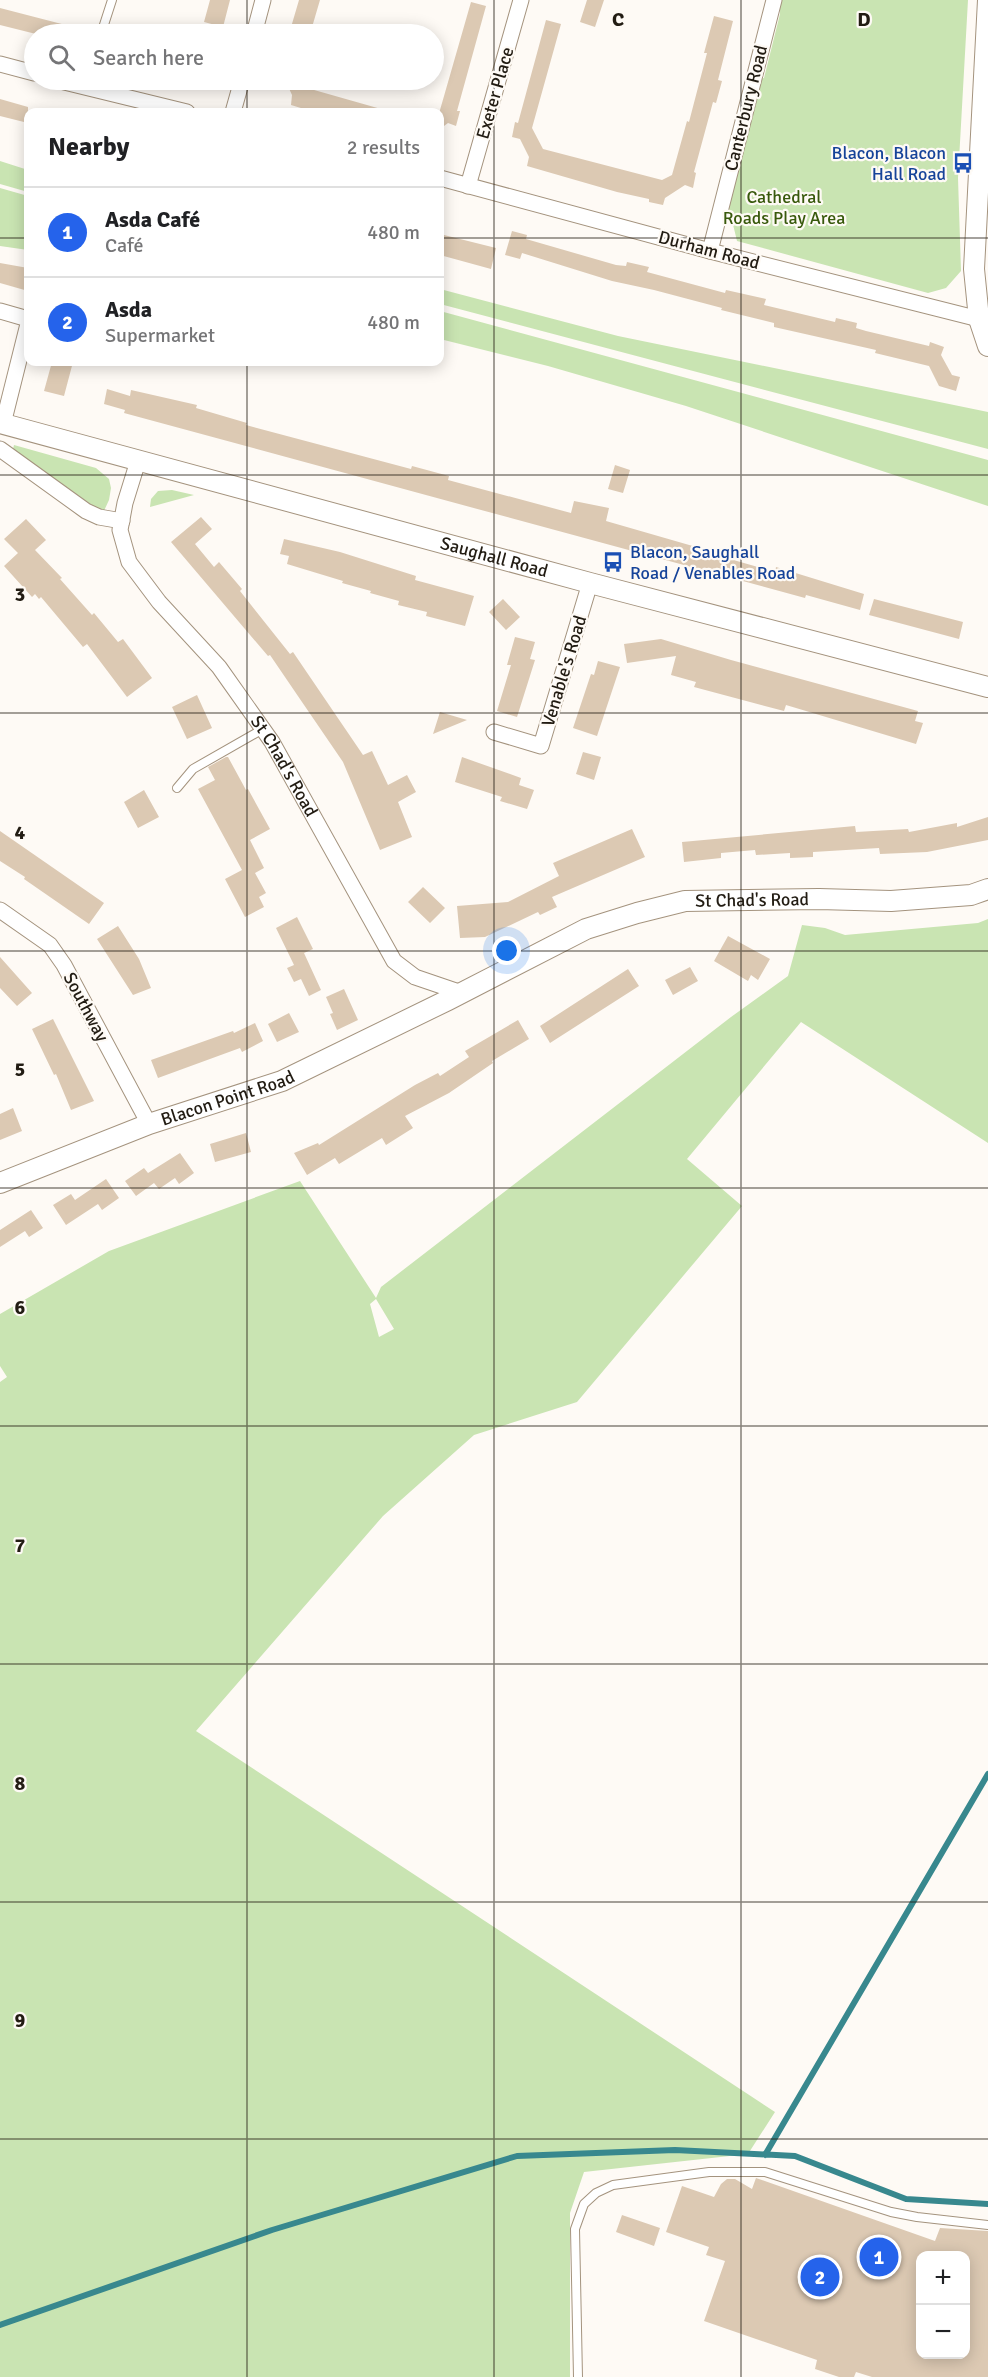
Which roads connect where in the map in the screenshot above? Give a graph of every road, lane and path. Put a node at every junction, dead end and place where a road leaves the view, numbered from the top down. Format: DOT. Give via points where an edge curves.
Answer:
graph roads {
  1 [pos="112,0"];
  2 [pos="263,0"];
  3 [pos="521,0"];
  4 [pos="774,0"];
  5 [pos="988,0"];
  6 [pos="104,24"];
  7 [pos="257,24"];
  8 [pos="0,64"];
  9 [pos="24,71"];
  10 [pos="110,90"];
  11 [pos="239,90"];
  12 [pos="173,108"];
  13 [pos="234,108"];
  14 [pos="983,163"];
  15 [pos="444,179"];
  16 [pos="468,186"];
  17 [pos="710,251"];
  18 [pos="0,311"];
  19 [pos="24,318"];
  20 [pos="979,319"];
  21 [pos="24,339"];
  22 [pos="988,346"];
  23 [pos="2,424"];
  24 [pos="0,449"];
  25 [pos="138,461"];
  26 [pos="122,521"];
  27 [pos="590,583"];
  28 [pos="988,687"];
  29 [pos="263,729"];
  30 [pos="494,732"];
  31 [pos="177,788"];
  32 [pos="988,889"];
  33 [pos="0,910"];
  34 [pos="455,997"];
  35 [pos="149,1124"];
  36 [pos="0,1184"];
  37 [pos="988,2225"];
  38 [pos="578,2377"];
  1 -- 6 [label="lane"];
  2 -- 7 [label="street"];
  3 -- 16 [label="street, Exeter Place"];
  4 -- 17 [label="street, Canterbury Road"];
  5 -- 14 [label="street"];
  8 -- 9 [label="street"];
  10 -- 12 [label="street"];
  11 -- 13 [label="street"];
  14 -- 20 [label="street" via="974,269"];
  15 -- 16 [label="street, Durham Road"];
  16 -- 17 [label="street, Durham Road"];
  17 -- 20 [label="street, Durham Road"];
  18 -- 19 [label="street"];
  20 -- 22 [label="street"];
  21 -- 23 [label="street"];
  23 -- 25 [label="street, Saughall Road"];
  24 -- 26 [label="street" via="86,511"];
  25 -- 26 [label="street, St Chad's Road"];
  25 -- 27 [label="street, Saughall Road"];
  26 -- 29 [label="street, St Chad's Road" via="120,530 129,562 159,602 219,667"];
  27 -- 28 [label="street, Saughall Road"];
  27 -- 30 [label="street, Venable's Road" via="541,746"];
  29 -- 31 [label="lane" via="193,769"];
  29 -- 34 [label="street, St Chad's Road" via="394,961 415,977"];
  32 -- 34 [label="street, St Chad's Road" via="891,901 685,901 586,929"];
  33 -- 35 [label="street, Southway" via="50,945 64,965"];
  34 -- 35 [label="street, Blacon Point Road" via="282,1081"];
  35 -- 36 [label="street, Blacon Point Road"];
  37 -- 38 [label="lane" via="891,2212 765,2172 709,2172 613,2185 584,2204 575,2229"];
}
